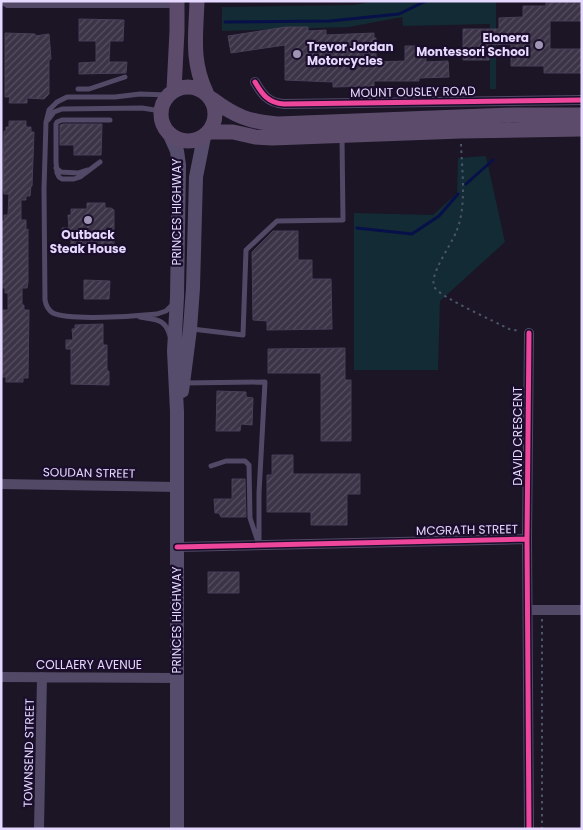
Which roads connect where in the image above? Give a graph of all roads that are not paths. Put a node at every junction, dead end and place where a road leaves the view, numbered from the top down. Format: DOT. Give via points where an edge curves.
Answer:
graph roads {
  1 [pos="5,1"];
  2 [pos="197,1"];
  3 [pos="177,2"];
  4 [pos="125,77"];
  5 [pos="255,82"];
  6 [pos="78,89"];
  7 [pos="171,92"];
  8 [pos="209,96"];
  9 [pos="582,100"];
  10 [pos="353,103"];
  11 [pos="161,111"];
  12 [pos="582,115"];
  13 [pos="110,120"];
  14 [pos="46,122"];
  15 [pos="339,129"];
  16 [pos="582,129"];
  17 [pos="169,133"];
  18 [pos="207,134"];
  19 [pos="100,162"];
  20 [pos="178,297"];
  21 [pos="132,316"];
  22 [pos="190,329"];
  23 [pos="529,333"];
  24 [pos="174,351"];
  25 [pos="183,383"];
  26 [pos="177,412"];
  27 [pos="211,466"];
  28 [pos="1,484"];
  29 [pos="177,487"];
  30 [pos="527,539"];
  31 [pos="259,545"];
  32 [pos="177,547"];
  33 [pos="528,610"];
  34 [pos="582,610"];
  35 [pos="1,677"];
  36 [pos="42,677"];
  37 [pos="177,678"];
  38 [pos="39,829"];
  39 [pos="178,829"];
  40 [pos="529,829"];
  1 -- 3 [label="street"];
  2 -- 8 [label="main road" via="195,57 201,82"];
  3 -- 7 [label="main road" via="178,31"];
  4 -- 6 [label="lane" via="89,89"];
  5 -- 10 [label="street, MOUNT OUSLEY ROAD" via="266,98 277,104"];
  7 -- 8 [label="main road" via="190,86"];
  7 -- 11 [label="main road"];
  7 -- 14 [label="lane" via="66,97 49,110"];
  8 -- 15 [label="main road, MOUNT OUSLEY ROAD" via="235,114 253,121"];
  8 -- 18 [label="main road" via="216,116"];
  9 -- 10 [label="street, MOUNT OUSLEY ROAD"];
  10 -- 15 [label="street, MOUNT OUSLEY ROAD" via="342,113"];
  11 -- 14 [label="lane" via="142,108 62,109 54,112"];
  11 -- 17 [label="main road" via="161,119"];
  12 -- 15 [label="main road, MOUNT OUSLEY ROAD" via="512,115"];
  13 -- 19 [label="lane" via="57,122 56,168 61,172 78,172"];
  14 -- 21 [label="lane" via="46,306 50,311 63,315"];
  15 -- 16 [label="main road, MOUNT OUSLEY ROAD"];
  15 -- 18 [label="main road, MOUNT OUSLEY ROAD" via="272,138 233,132"];
  15 -- 22 [label="lane" via="343,220 277,221 246,250 243,335"];
  17 -- 18 [label="main road" via="185,141"];
  17 -- 20 [label="main road, PRINCES HIGHWAY" via="179,165"];
  18 -- 22 [label="main road, PRINCES HIGHWAY" via="196,177"];
  20 -- 21 [label="lane" via="166,311"];
  20 -- 24 [label="main road, PRINCES HIGHWAY"];
  21 -- 24 [label="lane" via="164,323"];
  22 -- 25 [label="main road, PRINCES HIGHWAY"];
  23 -- 30 [label="street, DAVID CRESCENT"];
  24 -- 26 [label="main road, PRINCES HIGHWAY"];
  25 -- 26 [label="main road, PRINCES HIGHWAY"];
  25 -- 31 [label="lane" via="265,382"];
  26 -- 29 [label="main road, PRINCES HIGHWAY"];
  27 -- 31 [label="lane" via="226,461 249,464 250,518"];
  28 -- 29 [label="street, SOUDAN STREET"];
  29 -- 32 [label="main road, PRINCES HIGHWAY"];
  30 -- 31 [label="street, MCGRATH STREET"];
  30 -- 33 [label="street, MCGRATH STREET"];
  31 -- 32 [label="street, MCGRATH STREET"];
  32 -- 37 [label="main road, PRINCES HIGHWAY"];
  33 -- 34 [label="street"];
  33 -- 40 [label="street, MCGRATH STREET"];
  35 -- 36 [label="street, COLLAERY AVENUE"];
  36 -- 37 [label="street, COLLAERY AVENUE"];
  36 -- 38 [label="street, TOWNSEND STREET"];
  37 -- 39 [label="main road, PRINCES HIGHWAY"];
}
